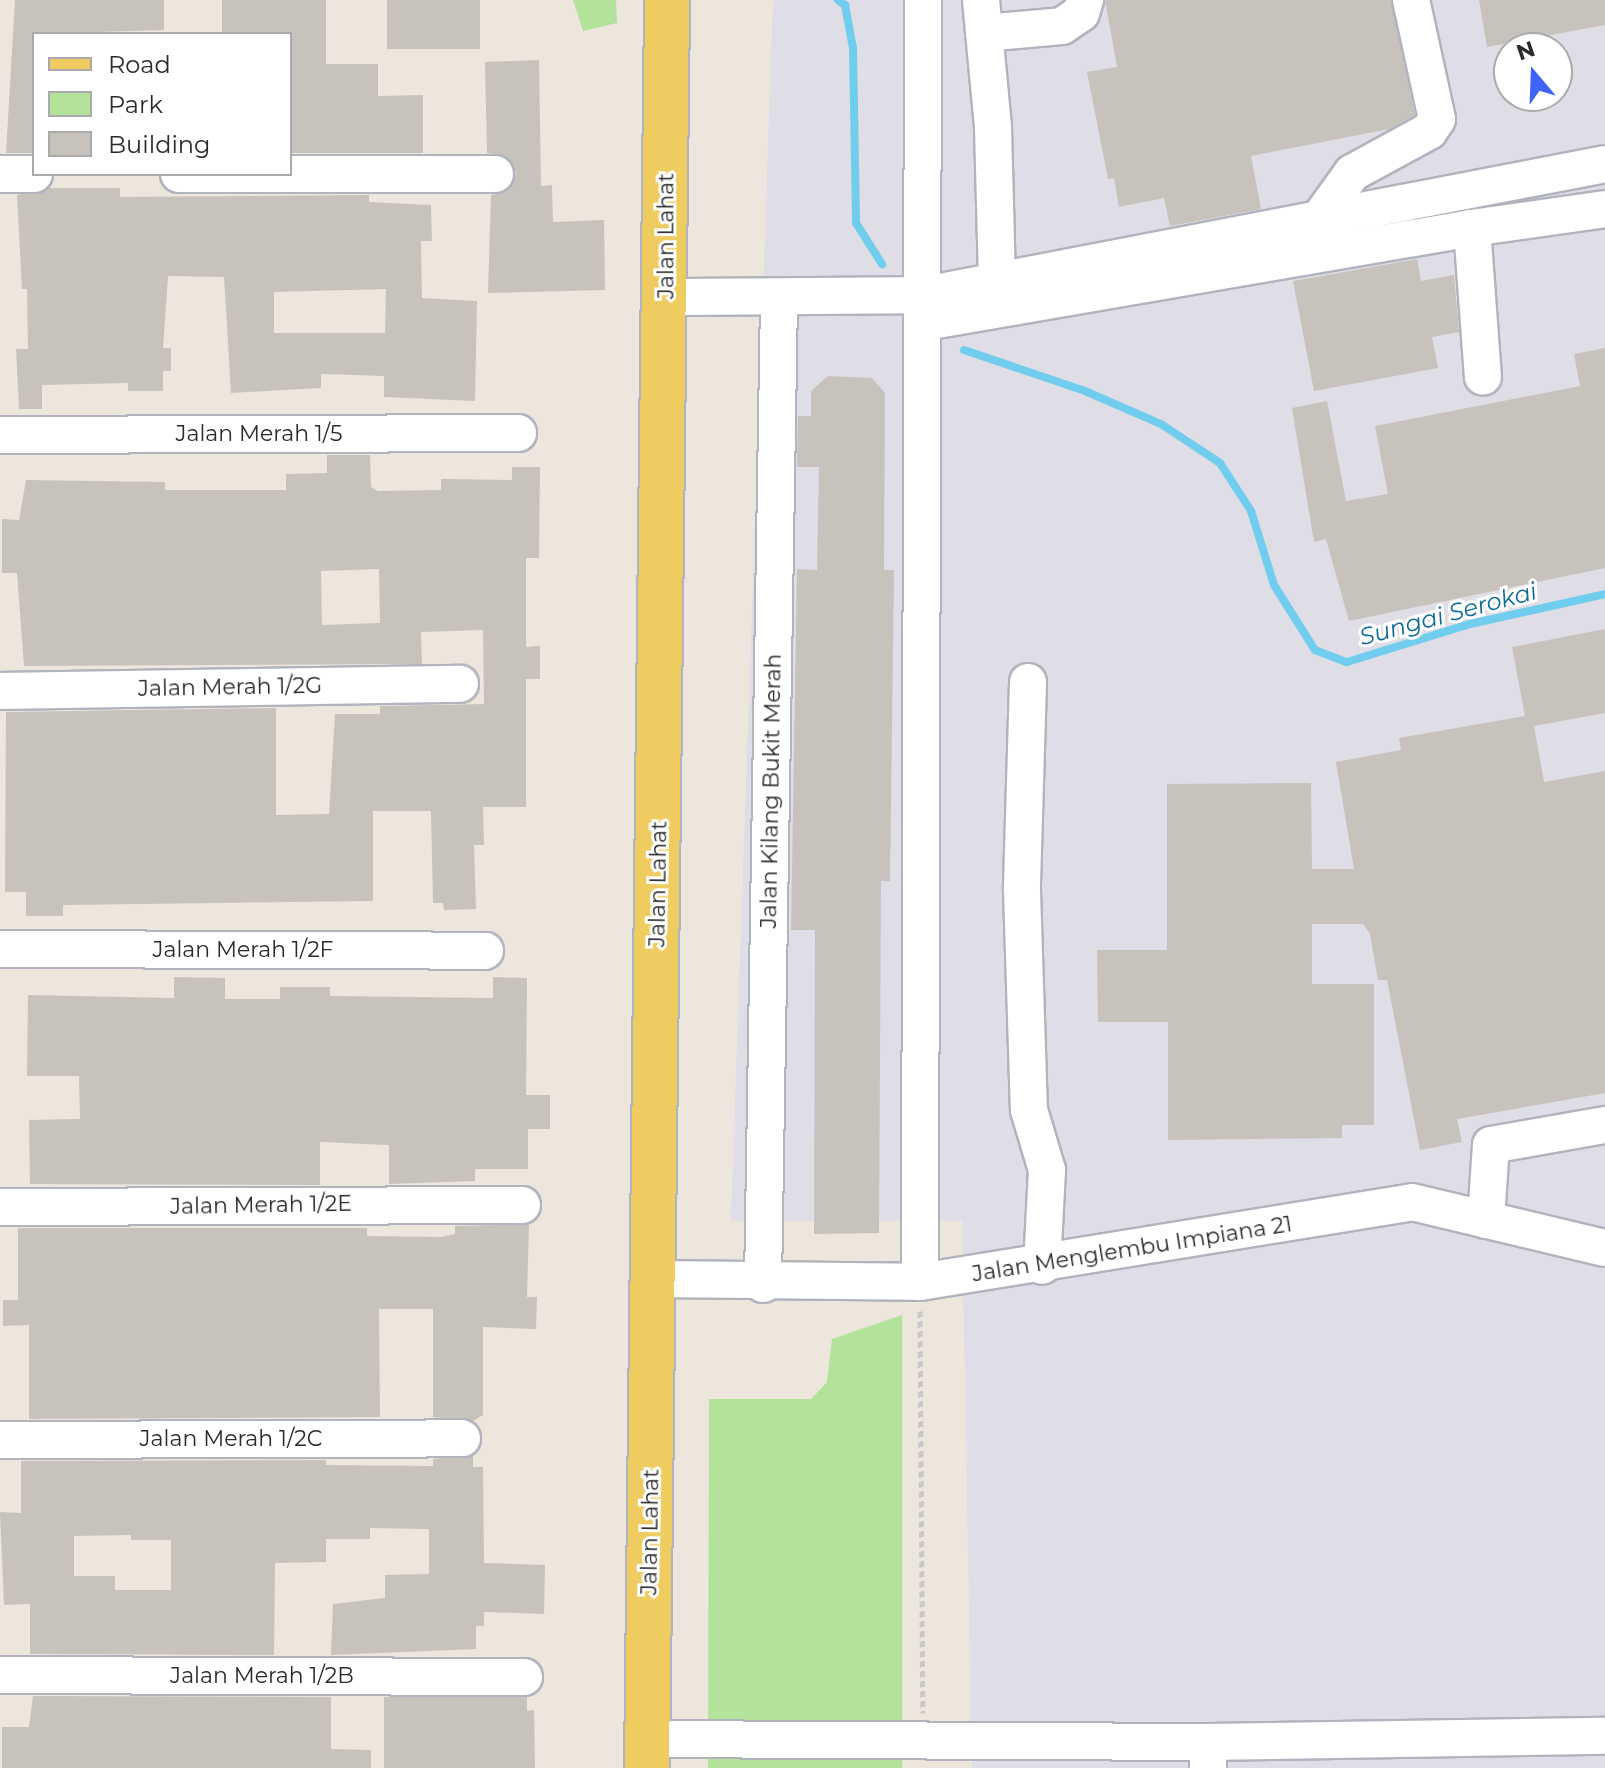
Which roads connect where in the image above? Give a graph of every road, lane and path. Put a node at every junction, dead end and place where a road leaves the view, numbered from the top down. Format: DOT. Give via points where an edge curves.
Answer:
graph roads {
  1 [pos="667,0"];
  2 [pos="923,0"];
  3 [pos="1085,0"];
  4 [pos="1411,0"];
  5 [pos="983,16"];
  6 [pos="1605,164"];
  7 [pos="0,174"];
  8 [pos="32,174"];
  9 [pos="292,174"];
  10 [pos="495,174"];
  11 [pos="1605,209"];
  12 [pos="1319,219"];
  13 [pos="1472,228"];
  14 [pos="997,281"];
  15 [pos="666,297"];
  16 [pos="779,298"];
  17 [pos="925,308"];
  18 [pos="1483,377"];
  19 [pos="518,433"];
  20 [pos="0,435"];
  21 [pos="1028,682"];
  22 [pos="460,684"];
  23 [pos="0,691"];
  24 [pos="0,949"];
  25 [pos="485,951"];
  26 [pos="1605,1125"];
  27 [pos="522,1205"];
  28 [pos="0,1207"];
  29 [pos="1486,1220"];
  30 [pos="1605,1248"];
  31 [pos="1042,1266"];
  32 [pos="652,1279"];
  33 [pos="920,1282"];
  34 [pos="763,1284"];
  35 [pos="462,1438"];
  36 [pos="0,1440"];
  37 [pos="0,1675"];
  38 [pos="524,1677"];
  39 [pos="1605,1736"];
  40 [pos="648,1753"];
  41 [pos="1208,1755"];
  42 [pos="922,1756"];
  43 [pos="1001,1756"];
  1 -- 15 [label="main road, Jalan Lahat"];
  2 -- 17 [label="street"];
  3 -- 5 [label="street" via="1081,13 1062,26"];
  4 -- 12 [label="street" via="1437,119 1429,131 1360,165"];
  5 -- 14 [label="street"];
  6 -- 12 [label="street"];
  7 -- 8 [label="street"];
  9 -- 10 [label="street"];
  11 -- 13 [label="street"];
  12 -- 14 [label="street"];
  13 -- 17 [label="street"];
  13 -- 18 [label="street"];
  14 -- 17 [label="street"];
  15 -- 16 [label="street"];
  15 -- 32 [label="main road, Jalan Lahat"];
  16 -- 17 [label="street"];
  16 -- 34 [label="street, Jalan Kilang Bukit Merah"];
  17 -- 33 [label="street"];
  19 -- 20 [label="street, Jalan Merah 1/5"];
  21 -- 31 [label="street" via="1022,890 1029,1110 1047,1170"];
  22 -- 23 [label="street, Jalan Merah 1/2G"];
  24 -- 25 [label="street, Jalan Merah 1/2F"];
  26 -- 29 [label="street" via="1491,1145"];
  27 -- 28 [label="street, Jalan Merah 1/2E"];
  29 -- 30 [label="street, Jalan Menglembu Impiana 21"];
  29 -- 31 [label="street, Jalan Menglembu Impiana 21" via="1412,1202"];
  31 -- 33 [label="street, Jalan Menglembu Impiana 21"];
  32 -- 34 [label="street, Jalan Menglembu Impiana 21"];
  32 -- 40 [label="main road, Jalan Lahat"];
  33 -- 34 [label="street, Jalan Menglembu Impiana 21"];
  33 -- 42 [label="path"];
  35 -- 36 [label="street, Jalan Merah 1/2C"];
  37 -- 38 [label="street, Jalan Merah 1/2B"];
  39 -- 41 [label="street"];
  40 -- 42 [label="street"];
  41 -- 43 [label="street"];
  42 -- 43 [label="street"];
}
